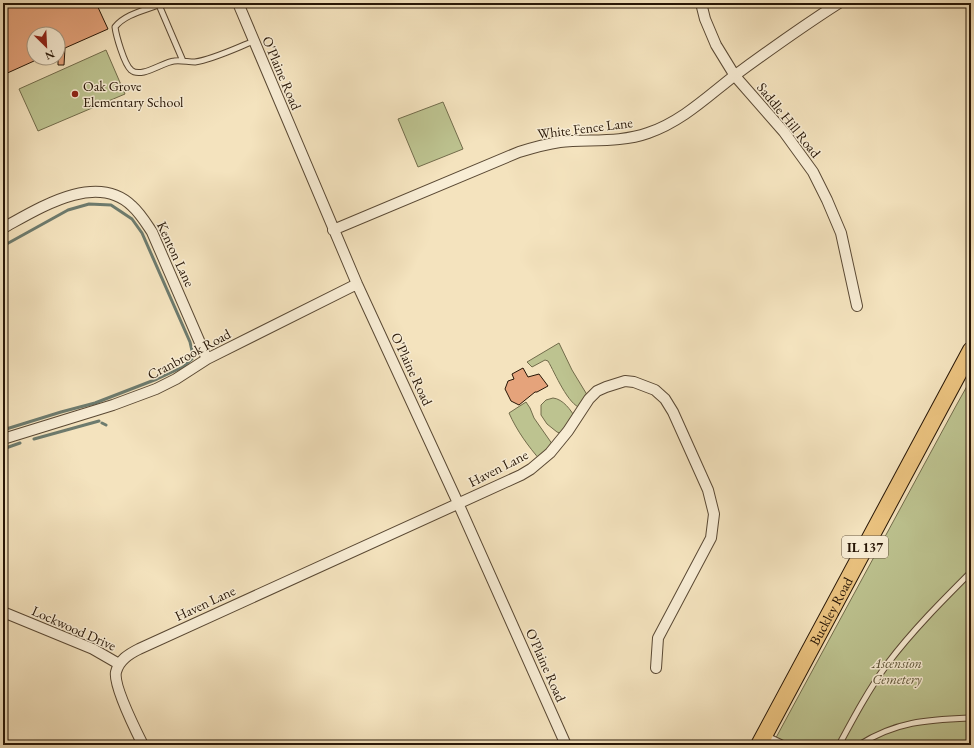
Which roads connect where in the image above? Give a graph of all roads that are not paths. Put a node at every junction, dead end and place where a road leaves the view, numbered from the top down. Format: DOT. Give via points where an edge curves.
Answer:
graph roads {
  1 [pos="238,3"];
  2 [pos="701,3"];
  3 [pos="839,3"];
  4 [pos="161,4"];
  5 [pos="254,41"];
  6 [pos="183,62"];
  7 [pos="735,76"];
  8 [pos="3,228"];
  9 [pos="334,230"];
  10 [pos="357,284"];
  11 [pos="857,306"];
  12 [pos="971,350"];
  13 [pos="207,359"];
  14 [pos="3,439"];
  15 [pos="458,503"];
  16 [pos="971,572"];
  17 [pos="3,612"];
  18 [pos="119,664"];
  19 [pos="656,668"];
  20 [pos="971,718"];
  21 [pos="762,740"];
  22 [pos="143,745"];
  23 [pos="566,745"];
  24 [pos="786,745"];
  25 [pos="839,745"];
  26 [pos="858,745"];
  1 -- 5 [label="street, O'Plaine Road"];
  2 -- 7 [label="street, Saddle Hill Road" via="716,45"];
  3 -- 7 [label="street, White Fence Lane"];
  4 -- 6 [label="lane"];
  4 -- 6 [label="lane" via="130,16 115,27 127,64 131,70 139,73 175,60"];
  5 -- 6 [label="lane" via="196,62"];
  5 -- 9 [label="street, O'Plaine Road"];
  7 -- 9 [label="street, White Fence Lane" via="690,111 647,134 538,146"];
  7 -- 11 [label="street, Saddle Hill Road" via="784,132 813,172 841,233"];
  8 -- 13 [label="street, Kenton Lane" via="43,206 83,192 100,191 116,195 132,205 152,232"];
  9 -- 10 [label="street, O'Plaine Road"];
  10 -- 13 [label="street, Cranbrook Road"];
  10 -- 15 [label="street, O'Plaine Road"];
  12 -- 21 [label="main road, Buckley Road / IL 137"];
  13 -- 14 [label="street, Cranbrook Road" via="176,379 113,405"];
  15 -- 18 [label="street, Haven Lane" via="139,648"];
  15 -- 19 [label="street, Haven Lane" via="531,469 550,453 568,431 588,399 606,387 625,381 634,382 655,390 666,399 708,490 714,514 711,538 658,638"];
  15 -- 23 [label="street, O'Plaine Road"];
  16 -- 25 [label="lane" via="918,627 888,664 864,699"];
  17 -- 18 [label="street, Lockwood Drive" via="93,649"];
  18 -- 22 [label="street, Lockwood Drive" via="115,673 116,685"];
  20 -- 26 [label="lane" via="921,721 902,725"];
  21 -- 24 [label="lane"];
}
